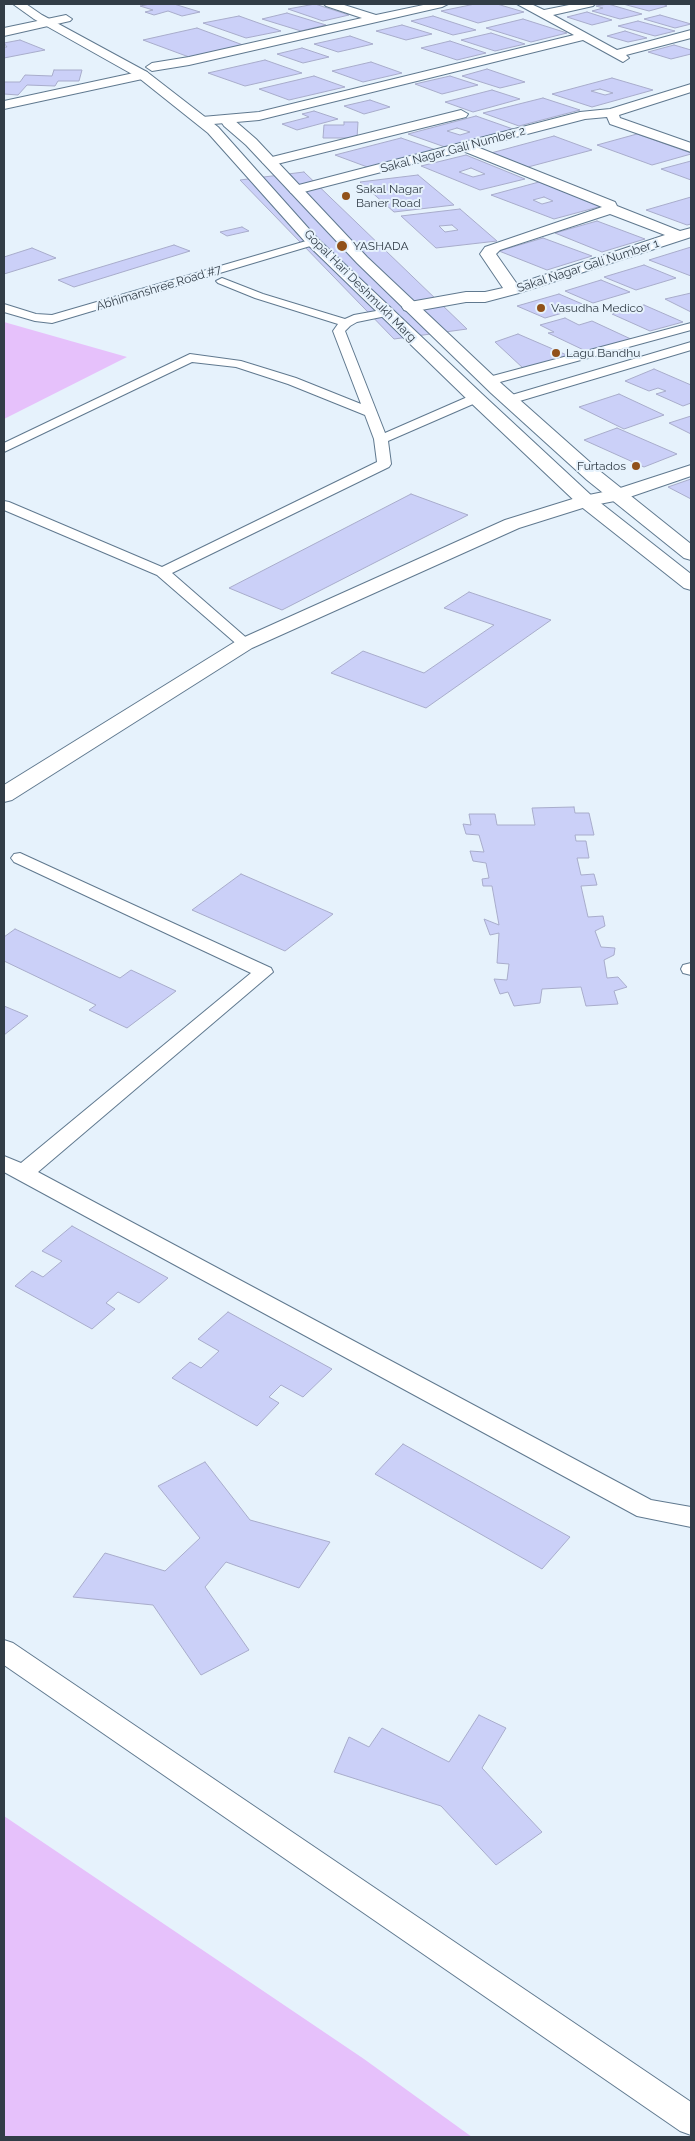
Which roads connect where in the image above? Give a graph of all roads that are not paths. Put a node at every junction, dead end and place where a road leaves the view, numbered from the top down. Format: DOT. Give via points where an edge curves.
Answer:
graph roads {
  1 [pos="19,4"];
  2 [pos="330,4"];
  3 [pos="442,4"];
  4 [pos="523,4"];
  5 [pos="589,4"];
  6 [pos="542,14"];
  7 [pos="50,15"];
  8 [pos="376,19"];
  9 [pos="4,24"];
  10 [pos="4,32"];
  11 [pos="691,34"];
  12 [pos="585,36"];
  13 [pos="148,71"];
  14 [pos="168,76"];
  15 [pos="691,88"];
  16 [pos="4,105"];
  17 [pos="611,113"];
  18 [pos="461,114"];
  19 [pos="206,115"];
  20 [pos="226,120"];
  21 [pos="465,147"];
  22 [pos="691,148"];
  23 [pos="270,162"];
  24 [pos="296,190"];
  25 [pos="610,209"];
  26 [pos="686,234"];
  27 [pos="313,242"];
  28 [pos="222,280"];
  29 [pos="513,290"];
  30 [pos="4,308"];
  31 [pos="414,311"];
  32 [pos="387,313"];
  33 [pos="346,323"];
  34 [pos="691,326"];
  35 [pos="691,346"];
  36 [pos="489,381"];
  37 [pos="476,398"];
  38 [pos="509,400"];
  39 [pos="370,412"];
  40 [pos="381,439"];
  41 [pos="4,448"];
  42 [pos="691,470"];
  43 [pos="618,495"];
  44 [pos="586,501"];
  45 [pos="4,505"];
  46 [pos="691,554"];
  47 [pos="162,572"];
  48 [pos="691,584"];
  49 [pos="245,644"];
  50 [pos="4,795"];
  51 [pos="20,858"];
  52 [pos="13,1169"];
  53 [pos="691,1517"];
  54 [pos="4,1651"];
  55 [pos="691,2120"];
  1 -- 7 [label="street, Gopal Hari Deshmukh Marg"];
  2 -- 8 [label="street"];
  3 -- 8 [label="street"];
  4 -- 6 [label="street"];
  5 -- 6 [label="street"];
  6 -- 12 [label="street"];
  7 -- 9 [label="street"];
  7 -- 10 [label="street"];
  7 -- 13 [label="street, Gopal Hari Deshmukh Marg"];
  8 -- 13 [label="street"];
  11 -- 12 [label="street" via="619,56"];
  12 -- 20 [label="street" via="259,116"];
  13 -- 14 [label="street, Gopal Hari Deshmukh Marg"];
  13 -- 16 [label="street"];
  13 -- 19 [label="street, Gopal Hari Deshmukh Marg"];
  15 -- 17 [label="street"];
  17 -- 21 [label="street, Sakal Nagar Gali Number 2" via="585,115"];
  17 -- 22 [label="street" via="615,121"];
  18 -- 23 [label="street"];
  19 -- 20 [label="street, Gopal Hari Deshmukh Marg"];
  19 -- 27 [label="street, Gopal Hari Deshmukh Marg"];
  20 -- 23 [label="street, Gopal Hari Deshmukh Marg"];
  21 -- 24 [label="street, Sakal Nagar Gali Number 2"];
  21 -- 25 [label="street" via="608,203"];
  23 -- 24 [label="street, Gopal Hari Deshmukh Marg"];
  24 -- 31 [label="street, Gopal Hari Deshmukh Marg"];
  25 -- 26 [label="street"];
  25 -- 29 [label="street" via="490,250 488,254"];
  26 -- 29 [label="street, Sakal Nagar Gali Number 1"];
  27 -- 30 [label="lane, Abhimanshree Road #7" via="52,319"];
  27 -- 32 [label="street, Gopal Hari Deshmukh Marg"];
  28 -- 33 [label="lane" via="259,296"];
  29 -- 31 [label="street, Sakal Nagar Gali Number 1" via="474,303"];
  31 -- 36 [label="street, Gopal Hari Deshmukh Marg"];
  32 -- 33 [label="lane"];
  32 -- 37 [label="street, Gopal Hari Deshmukh Marg"];
  33 -- 39 [label="lane" via="339,331"];
  34 -- 36 [label="lane"];
  35 -- 38 [label="lane"];
  36 -- 38 [label="street, Gopal Hari Deshmukh Marg"];
  37 -- 40 [label="lane"];
  37 -- 44 [label="street, Gopal Hari Deshmukh Marg"];
  38 -- 43 [label="street, Gopal Hari Deshmukh Marg"];
  39 -- 40 [label="lane"];
  39 -- 41 [label="lane" via="237,364 190,358"];
  40 -- 47 [label="lane" via="384,464"];
  42 -- 43 [label="street"];
  43 -- 44 [label="street"];
  43 -- 46 [label="street, Gopal Hari Deshmukh Marg"];
  44 -- 48 [label="street, Gopal Hari Deshmukh Marg"];
  44 -- 49 [label="street" via="512,524"];
  45 -- 47 [label="lane"];
  47 -- 49 [label="lane"];
  49 -- 50 [label="street"];
  51 -- 52 [label="lane" via="264,972"];
  52 -- 53 [label="lane" via="646,1509"];
  54 -- 55 [label="lane"];
}
